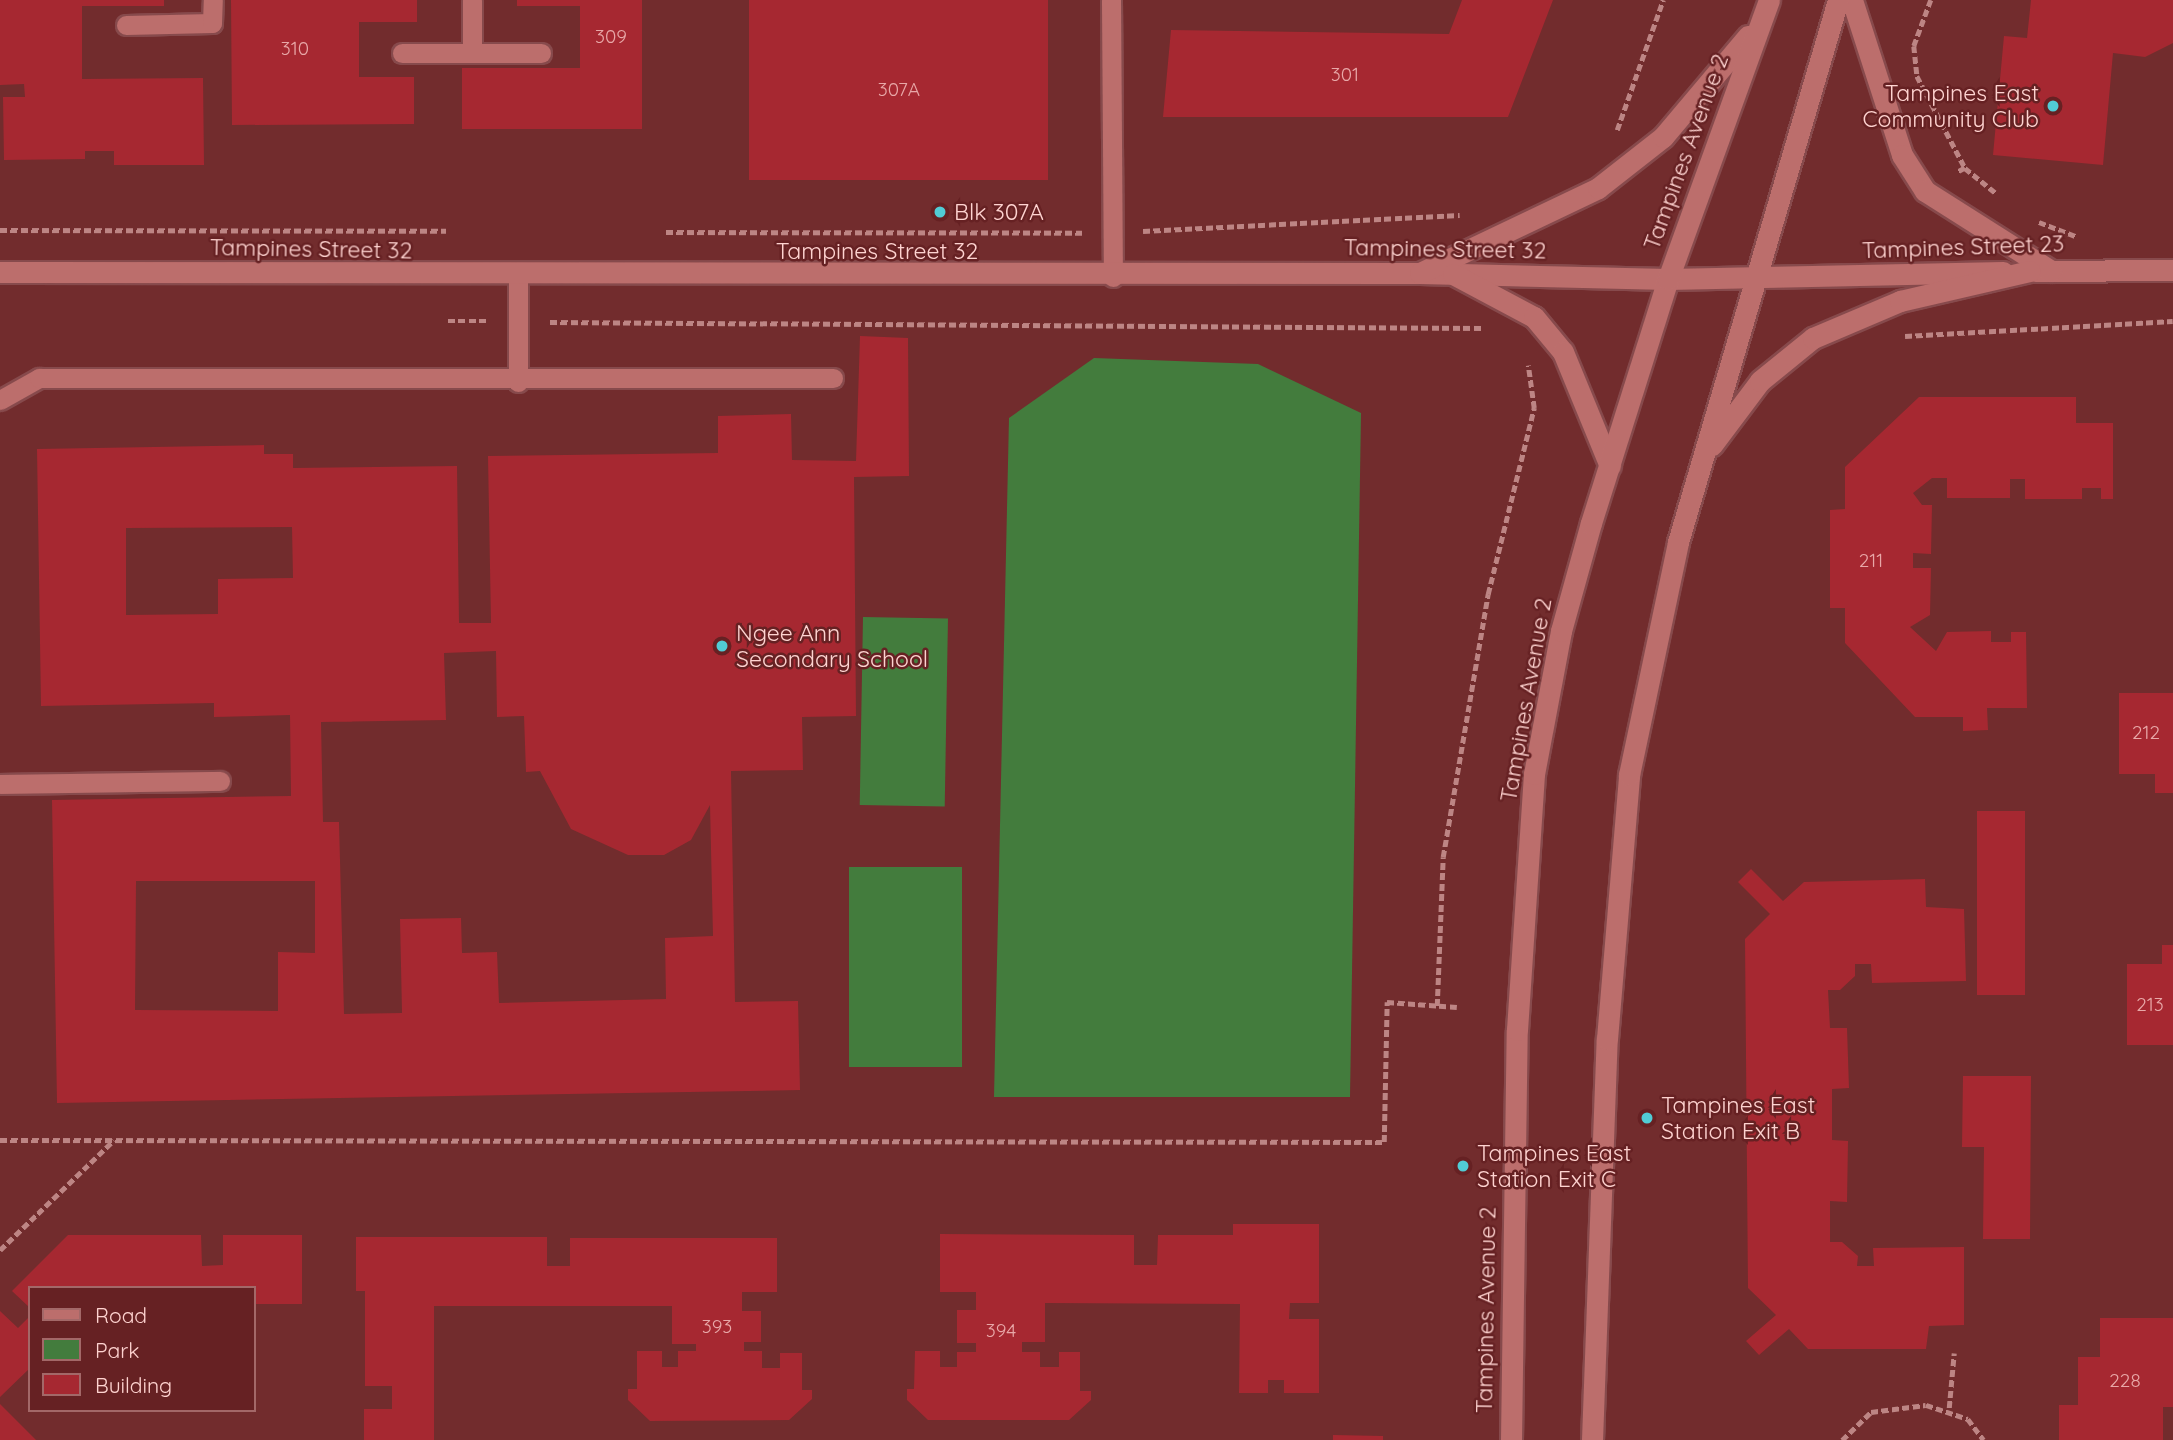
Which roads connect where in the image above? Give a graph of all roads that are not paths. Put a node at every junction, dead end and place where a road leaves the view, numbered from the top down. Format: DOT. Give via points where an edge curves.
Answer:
graph roads {
  1 [pos="213,0"];
  2 [pos="471,0"];
  3 [pos="1111,0"];
  4 [pos="1838,0"];
  5 [pos="1852,0"];
  6 [pos="1765,9"];
  7 [pos="126,25"];
  8 [pos="402,53"];
  9 [pos="472,53"];
  10 [pos="541,53"];
  11 [pos="2173,270"];
  12 [pos="2041,271"];
  13 [pos="0,272"];
  14 [pos="1420,273"];
  15 [pos="1453,274"];
  16 [pos="518,277"];
  17 [pos="1113,277"];
  18 [pos="1668,279"];
  19 [pos="1755,279"];
  20 [pos="833,378"];
  21 [pos="518,382"];
  22 [pos="0,400"];
  23 [pos="1704,456"];
  24 [pos="1609,466"];
  25 [pos="220,781"];
  26 [pos="0,784"];
  27 [pos="1511,1440"];
  28 [pos="1592,1440"];
  1 -- 7 [label="lane" via="212,23"];
  2 -- 9 [label="lane"];
  3 -- 17 [label="lane"];
  4 -- 19 [label="main road"];
  5 -- 12 [label="main road" via="1902,155 1925,191"];
  6 -- 14 [label="main road" via="1691,109 1598,188"];
  6 -- 18 [label="main road, Tampines Avenue 2"];
  8 -- 9 [label="lane"];
  9 -- 10 [label="lane"];
  11 -- 12 [label="main road, Tampines Street 23"];
  12 -- 19 [label="main road, Tampines Street 23"];
  12 -- 23 [label="main road" via="1900,301 1813,338 1760,381"];
  13 -- 16 [label="main road, Tampines Street 32"];
  14 -- 15 [label="main road, Tampines Street 32"];
  14 -- 17 [label="main road, Tampines Street 32"];
  15 -- 18 [label="main road, Tampines Street 32"];
  15 -- 24 [label="main road" via="1534,317 1563,352"];
  16 -- 17 [label="main road, Tampines Street 32"];
  16 -- 21 [label="lane"];
  18 -- 19 [label="main road, Tampines Street 32"];
  18 -- 24 [label="main road, Tampines Avenue 2"];
  19 -- 23 [label="main road"];
  20 -- 21 [label="lane"];
  21 -- 22 [label="lane" via="39,378"];
  23 -- 28 [label="main road" via="1653,650 1629,775 1607,1039"];
  24 -- 27 [label="main road, Tampines Avenue 2" via="1561,631 1534,774 1517,1030"];
  25 -- 26 [label="lane"];
}
